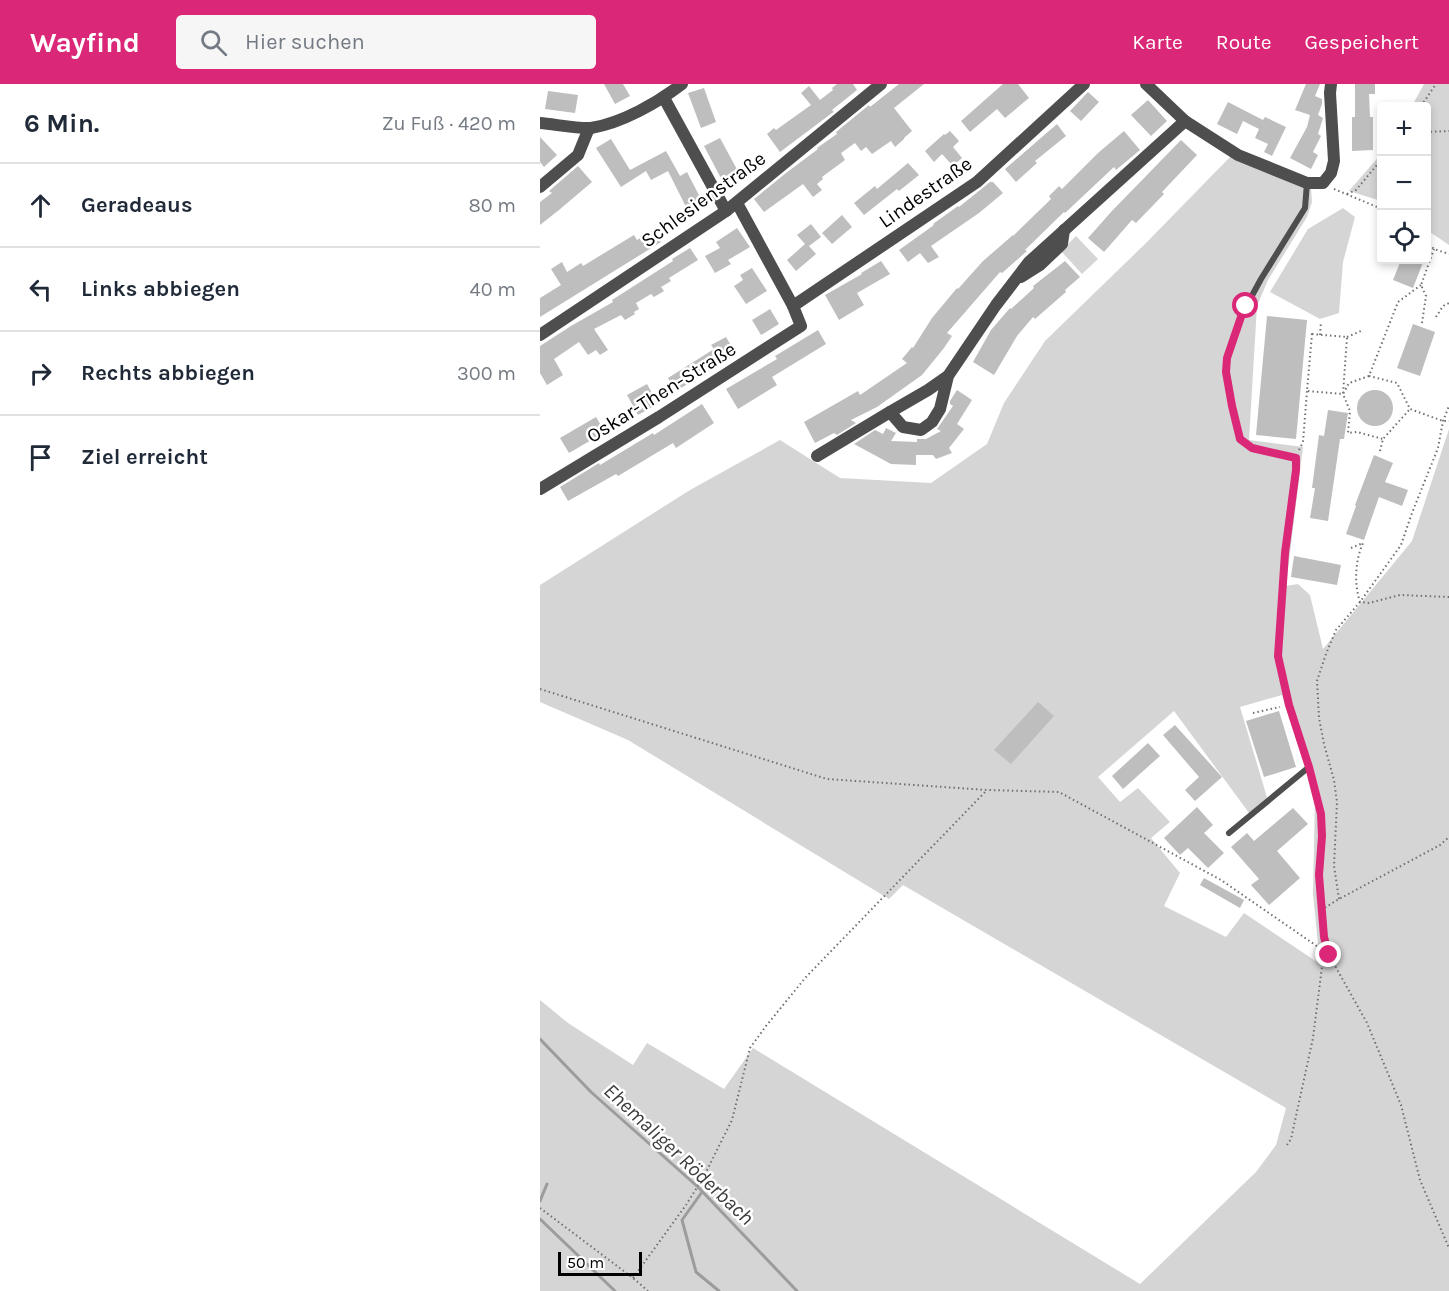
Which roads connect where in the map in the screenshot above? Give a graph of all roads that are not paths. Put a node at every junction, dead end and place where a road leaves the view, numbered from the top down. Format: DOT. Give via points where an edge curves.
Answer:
graph roads {
  1 [pos="682,84"];
  2 [pos="881,84"];
  3 [pos="1084,84"];
  4 [pos="1146,84"];
  5 [pos="1332,84"];
  6 [pos="664,98"];
  7 [pos="1185,121"];
  8 [pos="540,123"];
  9 [pos="590,128"];
  10 [pos="1307,183"];
  11 [pos="540,187"];
  12 [pos="737,203"];
  13 [pos="726,211"];
  14 [pos="794,306"];
  15 [pos="540,335"];
  16 [pos="948,376"];
  17 [pos="890,412"];
  18 [pos="817,456"];
  19 [pos="540,489"];
  20 [pos="1229,833"];
  1 -- 6 [label="street"];
  2 -- 12 [label="street, Schlesienstraße"];
  3 -- 14 [label="street, Lindestraße" via="977,182"];
  4 -- 7 [label="street"];
  5 -- 10 [label="street" via="1332,173 1323,183"];
  6 -- 9 [label="street" via="622,119"];
  6 -- 13 [label="street"];
  7 -- 10 [label="street" via="1238,155"];
  7 -- 16 [label="street" via="1029,262"];
  8 -- 9 [label="street"];
  9 -- 11 [label="street" via="578,155"];
  10 -- 20 [label="lane" via="1305,208 1242,314 1226,372 1240,439 1252,448 1296,458 1278,656 1309,767"];
  12 -- 13 [label="street, Schlesienstraße"];
  12 -- 14 [label="street"];
  13 -- 15 [label="street, Schlesienstraße"];
  14 -- 19 [label="street, Oskar-Then-Straße" via="801,326"];
  16 -- 17 [label="street"];
  16 -- 17 [label="street" via="940,410 921,430 903,427"];
  17 -- 18 [label="street"];
}
